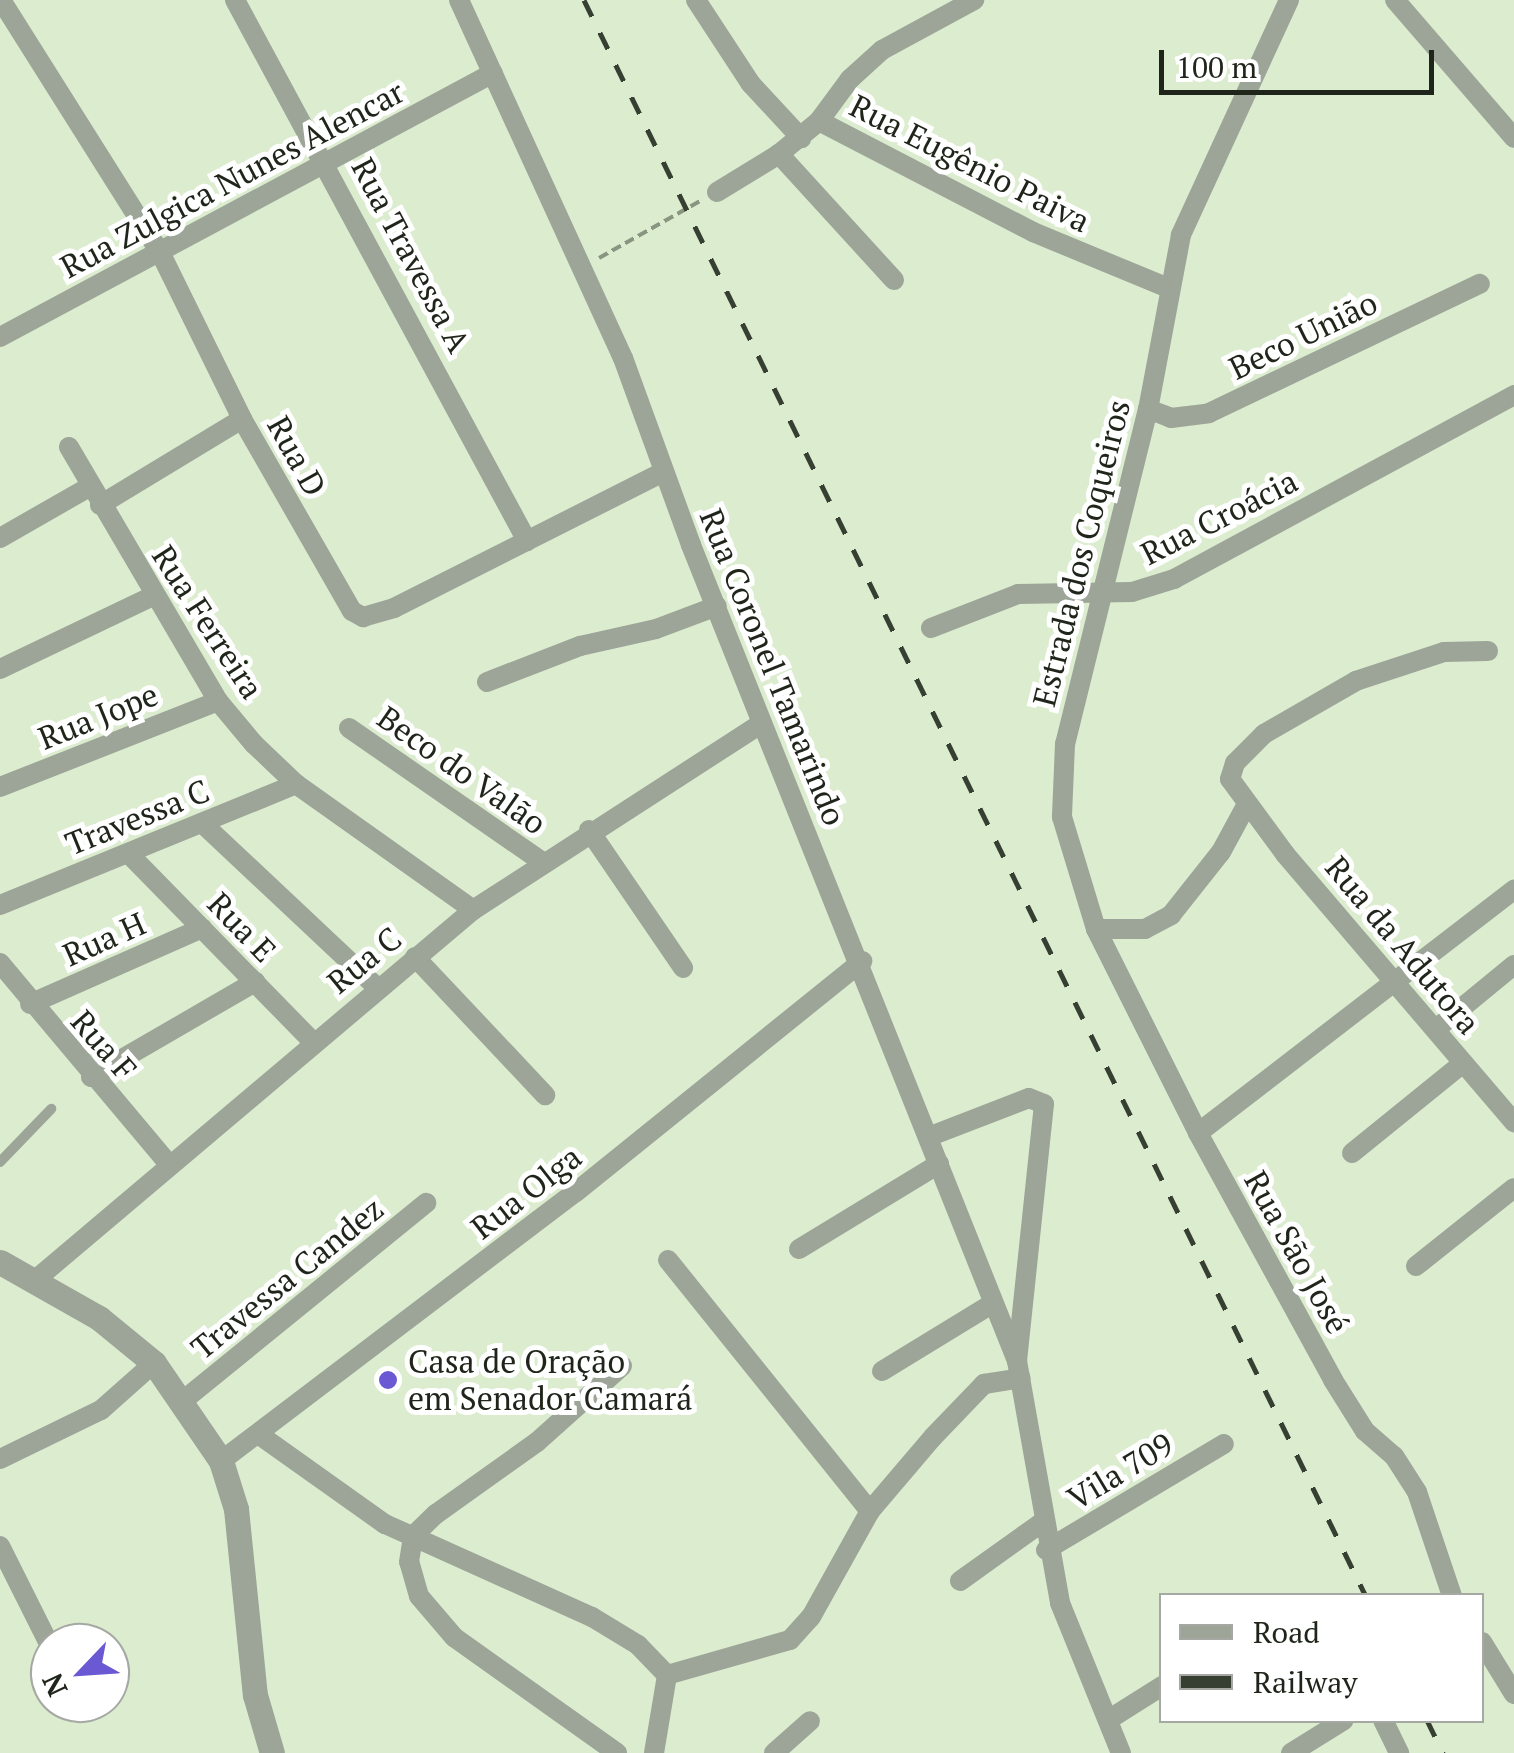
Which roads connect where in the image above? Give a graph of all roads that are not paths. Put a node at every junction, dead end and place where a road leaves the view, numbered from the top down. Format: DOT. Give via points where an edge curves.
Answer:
graph roads {
  1 [pos="1,0"];
  2 [pos="235,0"];
  3 [pos="459,0"];
  4 [pos="696,0"];
  5 [pos="974,0"];
  6 [pos="1289,0"];
  7 [pos="1395,0"];
  8 [pos="493,73"];
  9 [pos="819,121"];
  10 [pos="801,138"];
  11 [pos="1514,138"];
  12 [pos="778,154"];
  13 [pos="327,160"];
  14 [pos="717,192"];
  15 [pos="160,252"];
  16 [pos="894,280"];
  17 [pos="1480,284"];
  18 [pos="1166,287"];
  19 [pos="3,330"];
  20 [pos="1514,396"];
  21 [pos="1148,409"];
  22 [pos="242,419"];
  23 [pos="69,448"];
  24 [pos="663,472"];
  25 [pos="95,496"];
  26 [pos="0,538"];
  27 [pos="528,541"];
  28 [pos="1099,590"];
  29 [pos="152,596"];
  30 [pos="717,606"];
  31 [pos="931,628"];
  32 [pos="1488,651"];
  33 [pos="0,670"];
  34 [pos="487,682"];
  35 [pos="218,701"];
  36 [pos="761,724"];
  37 [pos="349,728"];
  38 [pos="296,784"];
  39 [pos="0,787"];
  40 [pos="1246,806"];
  41 [pos="202,824"];
  42 [pos="590,830"];
  43 [pos="129,854"];
  44 [pos="541,861"];
  45 [pos="1514,890"];
  46 [pos="0,905"];
  47 [pos="473,910"];
  48 [pos="202,928"];
  49 [pos="1096,929"];
  50 [pos="414,957"];
  51 [pos="862,961"];
  52 [pos="0,962"];
  53 [pos="1514,964"];
  54 [pos="684,968"];
  55 [pos="254,982"];
  56 [pos="1401,982"];
  57 [pos="378,988"];
  58 [pos="30,1004"];
  59 [pos="1436,1028"];
  60 [pos="312,1041"];
  61 [pos="1463,1063"];
  62 [pos="91,1077"];
  63 [pos="545,1094"];
  64 [pos="51,1109"];
  65 [pos="1514,1122"];
  66 [pos="1198,1132"];
  67 [pos="928,1137"];
  68 [pos="1352,1154"];
  69 [pos="0,1162"];
  70 [pos="167,1162"];
  71 [pos="939,1164"];
  72 [pos="1514,1188"];
  73 [pos="426,1203"];
  74 [pos="800,1249"];
  75 [pos="668,1260"];
  76 [pos="0,1262"];
  77 [pos="1416,1266"];
  78 [pos="34,1280"];
  79 [pos="990,1305"];
  80 [pos="154,1363"];
  81 [pos="622,1366"];
  82 [pos="1019,1370"];
  83 [pos="882,1371"];
  84 [pos="185,1400"];
  85 [pos="261,1436"];
  86 [pos="1224,1444"];
  87 [pos="0,1459"];
  88 [pos="221,1461"];
  89 [pos="870,1511"];
  90 [pos="1041,1523"];
  91 [pos="413,1536"];
  92 [pos="0,1546"];
  93 [pos="1046,1550"];
  94 [pos="960,1581"];
  95 [pos="1451,1593"];
  96 [pos="38,1623"];
  97 [pos="1484,1645"];
  98 [pos="666,1675"];
  99 [pos="1159,1688"];
  100 [pos="1513,1692"];
  101 [pos="1108,1720"];
  102 [pos="810,1721"];
  103 [pos="1339,1723"];
  104 [pos="1384,1723"];
  105 [pos="272,1753"];
  106 [pos="617,1753"];
  107 [pos="654,1753"];
  108 [pos="774,1753"];
  109 [pos="1120,1753"];
  110 [pos="1291,1753"];
  111 [pos="1399,1753"];
  1 -- 15 [label="street, Rua D"];
  2 -- 13 [label="street, Rua Travessa A"];
  3 -- 8 [label="street, Rua Coronel Tamarindo"];
  4 -- 10 [label="street, Rua Eugênio Paiva" via="752,84"];
  5 -- 9 [label="street" via="882,50 850,78"];
  6 -- 18 [label="street, Estrada dos Coqueiros" via="1192,198"];
  7 -- 11 [label="street"];
  8 -- 13 [label="street, Rua Zulgica Nunes Alencar"];
  8 -- 24 [label="street, Rua Coronel Tamarindo" via="584,266"];
  9 -- 10 [label="street, Rua Eugênio Paiva"];
  9 -- 18 [label="street, Rua Eugênio Paiva" via="1033,232"];
  10 -- 12 [label="street"];
  12 -- 14 [label="street"];
  12 -- 16 [label="street"];
  13 -- 15 [label="street, Rua Zulgica Nunes Alencar"];
  13 -- 27 [label="street, Rua Travessa A"];
  15 -- 19 [label="street, Rua Zulgica Nunes Alencar"];
  15 -- 22 [label="street, Rua D"];
  17 -- 21 [label="street, Beco União" via="1210,413 1171,418"];
  18 -- 21 [label="street, Estrada dos Coqueiros"];
  20 -- 28 [label="street, Rua Croácia" via="1200,567 1132,592"];
  21 -- 28 [label="street, Estrada dos Coqueiros"];
  22 -- 25 [label="street"];
  22 -- 27 [label="street, Rua D" via="343,599 362,617"];
  23 -- 25 [label="street, Rua Ferreira"];
  24 -- 27 [label="street, Rua D"];
  24 -- 30 [label="street, Rua Coronel Tamarindo"];
  25 -- 26 [label="street"];
  25 -- 29 [label="street, Rua Ferreira"];
  28 -- 31 [label="street, Rua Croácia" via="1018,594"];
  28 -- 49 [label="street, Estrada dos Coqueiros" via="1061,782 1069,856"];
  29 -- 33 [label="street"];
  29 -- 35 [label="street, Rua Ferreira"];
  30 -- 34 [label="street" via="656,630 580,646"];
  30 -- 36 [label="street, Rua Coronel Tamarindo"];
  32 -- 40 [label="street" via="1464,648 1416,659 1356,680 1288,718 1235,763 1230,779"];
  35 -- 38 [label="street, Rua Ferreira"];
  35 -- 39 [label="street, Rua Jope"];
  36 -- 42 [label="street, Rua C"];
  36 -- 51 [label="street, Rua Coronel Tamarindo"];
  37 -- 44 [label="street, Beco do Valão"];
  38 -- 41 [label="street, Travessa C"];
  38 -- 47 [label="street, Rua Ferreira"];
  40 -- 49 [label="street" via="1221,852 1171,915 1145,929"];
  40 -- 56 [label="street, Rua da Adutora"];
  41 -- 43 [label="street, Travessa C"];
  41 -- 57 [label="street"];
  42 -- 44 [label="street, Rua C"];
  42 -- 54 [label="street"];
  43 -- 46 [label="street, Travessa C"];
  43 -- 48 [label="street, Rua E"];
  44 -- 47 [label="street, Rua C"];
  45 -- 56 [label="street"];
  47 -- 50 [label="street, Rua C"];
  48 -- 55 [label="street, Rua E"];
  48 -- 58 [label="street, Rua H"];
  49 -- 66 [label="street, Rua São José"];
  50 -- 57 [label="street, Rua C"];
  50 -- 63 [label="street"];
  51 -- 67 [label="street, Rua Coronel Tamarindo"];
  51 -- 85 [label="street, Rua Olga"];
  52 -- 58 [label="street, Rua F"];
  53 -- 59 [label="street"];
  55 -- 60 [label="street, Rua E"];
  55 -- 62 [label="street"];
  56 -- 59 [label="street, Rua da Adutora"];
  56 -- 66 [label="street"];
  57 -- 60 [label="street, Rua C"];
  58 -- 62 [label="street, Rua F"];
  59 -- 61 [label="street, Rua da Adutora"];
  60 -- 70 [label="street, Rua C"];
  61 -- 65 [label="street, Rua da Adutora"];
  61 -- 68 [label="street"];
  62 -- 70 [label="street, Rua F"];
  64 -- 69 [label="lane"];
  66 -- 95 [label="street, Rua São José" via="1342,1393 1417,1492"];
  67 -- 71 [label="street, Rua Coronel Tamarindo"];
  67 -- 82 [label="street" via="1040,1098"];
  70 -- 78 [label="street, Rua C"];
  71 -- 74 [label="street"];
  71 -- 79 [label="street, Rua Coronel Tamarindo" via="968,1228"];
  72 -- 77 [label="street"];
  73 -- 84 [label="street, Travessa Candez"];
  75 -- 89 [label="street"];
  76 -- 78 [label="street"];
  78 -- 80 [label="street" via="99,1318"];
  79 -- 82 [label="street, Rua Coronel Tamarindo"];
  79 -- 83 [label="street"];
  80 -- 84 [label="street"];
  80 -- 87 [label="street" via="102,1410"];
  81 -- 91 [label="street" via="537,1442"];
  82 -- 89 [label="street" via="984,1384"];
  82 -- 90 [label="street"];
  84 -- 88 [label="street"];
  85 -- 88 [label="street, Rua Olga"];
  85 -- 91 [label="street" via="385,1524"];
  86 -- 93 [label="street, Vila 709"];
  88 -- 105 [label="street" via="236,1508 256,1694"];
  89 -- 98 [label="street" via="811,1617 790,1640"];
  90 -- 93 [label="street"];
  90 -- 94 [label="street"];
  91 -- 98 [label="street" via="592,1618 638,1645"];
  91 -- 106 [label="street" via="411,1579 432,1614 492,1668"];
  92 -- 96 [label="street"];
  93 -- 101 [label="street" via="1075,1646"];
  97 -- 100 [label="street"];
  98 -- 107 [label="street"];
  99 -- 101 [label="street"];
  101 -- 109 [label="street"];
  102 -- 108 [label="street"];
  103 -- 110 [label="street"];
  104 -- 111 [label="street"];
}
